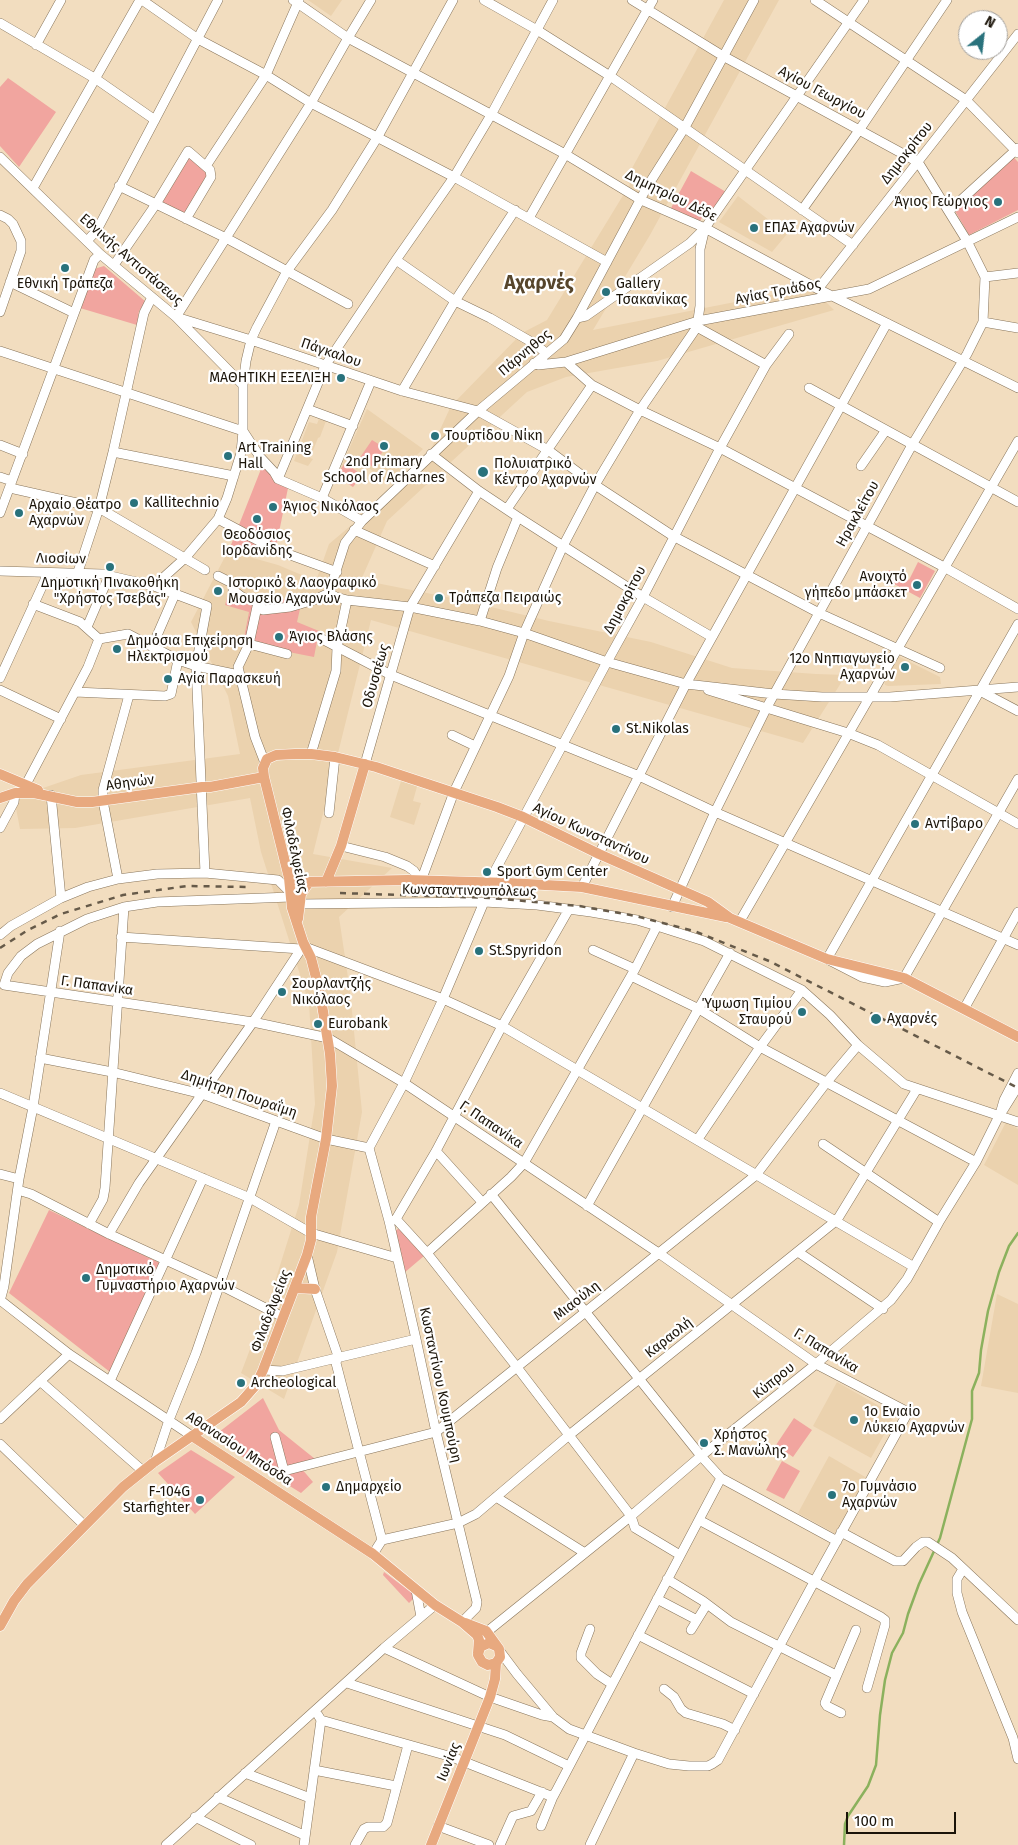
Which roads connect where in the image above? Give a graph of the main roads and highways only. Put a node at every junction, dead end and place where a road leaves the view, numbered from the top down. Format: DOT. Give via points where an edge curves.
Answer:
graph roads {
  1 [pos="365,764"];
  2 [pos="6,777"];
  3 [pos="264,777"];
  4 [pos="21,790"];
  5 [pos="2,797"];
  6 [pos="289,878"];
  7 [pos="309,882"];
  8 [pos="326,882"];
  9 [pos="735,919"];
  10 [pos="298,928"];
  11 [pos="1018,1037"];
  12 [pos="295,1288"];
  13 [pos="315,1289"];
  14 [pos="192,1436"];
  15 [pos="0,1626"];
  16 [pos="490,1641"];
  17 [pos="479,1657"];
  18 [pos="496,1663"];
  19 [pos="491,1693"];
  20 [pos="431,1845"];
  1 -- 3 [label="main road, Αγίου Κωνσταντίνου" via="311,754 276,755 265,762 262,768"];
  1 -- 8 [label="main road, Οδυσσέως" via="341,846"];
  1 -- 9 [label="main road, Αγίου Κωνσταντίνου" via="523,817 708,902"];
  2 -- 4 [label="main road"];
  2 -- 5 [label="main road" via="9,790"];
  3 -- 4 [label="main road, Αθηνών" via="103,801 77,802"];
  3 -- 6 [label="main road, Φιλαδελφείας"];
  4 -- 5 [label="main road"];
  6 -- 7 [label="main road, Κωνσταντινουπόλεως"];
  6 -- 10 [label="main road, Φιλαδελφείας"];
  7 -- 8 [label="main road, Κωνσταντινουπόλεως"];
  7 -- 10 [label="main road, Φιλαδελφείας" via="301,894"];
  8 -- 9 [label="main road, Κωνσταντινουπόλεως" via="490,882 582,887"];
  9 -- 11 [label="main road, Αγίου Κωνσταντίνου" via="827,959 904,978"];
  10 -- 12 [label="main road, Φιλαδελφείας" via="303,948 314,969 328,1038 332,1086 307,1255"];
  12 -- 13 [label="main road"];
  12 -- 14 [label="main road, Φιλαδελφείας" via="256,1385 241,1402"];
  14 -- 15 [label="main road, Φιλαδελφείας" via="143,1470 84,1525 27,1584"];
  14 -- 16 [label="main road, Αθανασίου Μπόσδα" via="373,1554 435,1605"];
  16 -- 17 [label="main road, Κύπρου"];
  16 -- 17 [label="main road" via="480,1648"];
  16 -- 18 [label="main road, Ιωνίας" via="500,1657"];
  17 -- 18 [label="main road" via="488,1665"];
  17 -- 19 [label="main road" via="488,1672"];
  18 -- 19 [label="main road, Ιωνίας" via="496,1679"];
  19 -- 20 [label="main road, Ιωνίας"];
}
